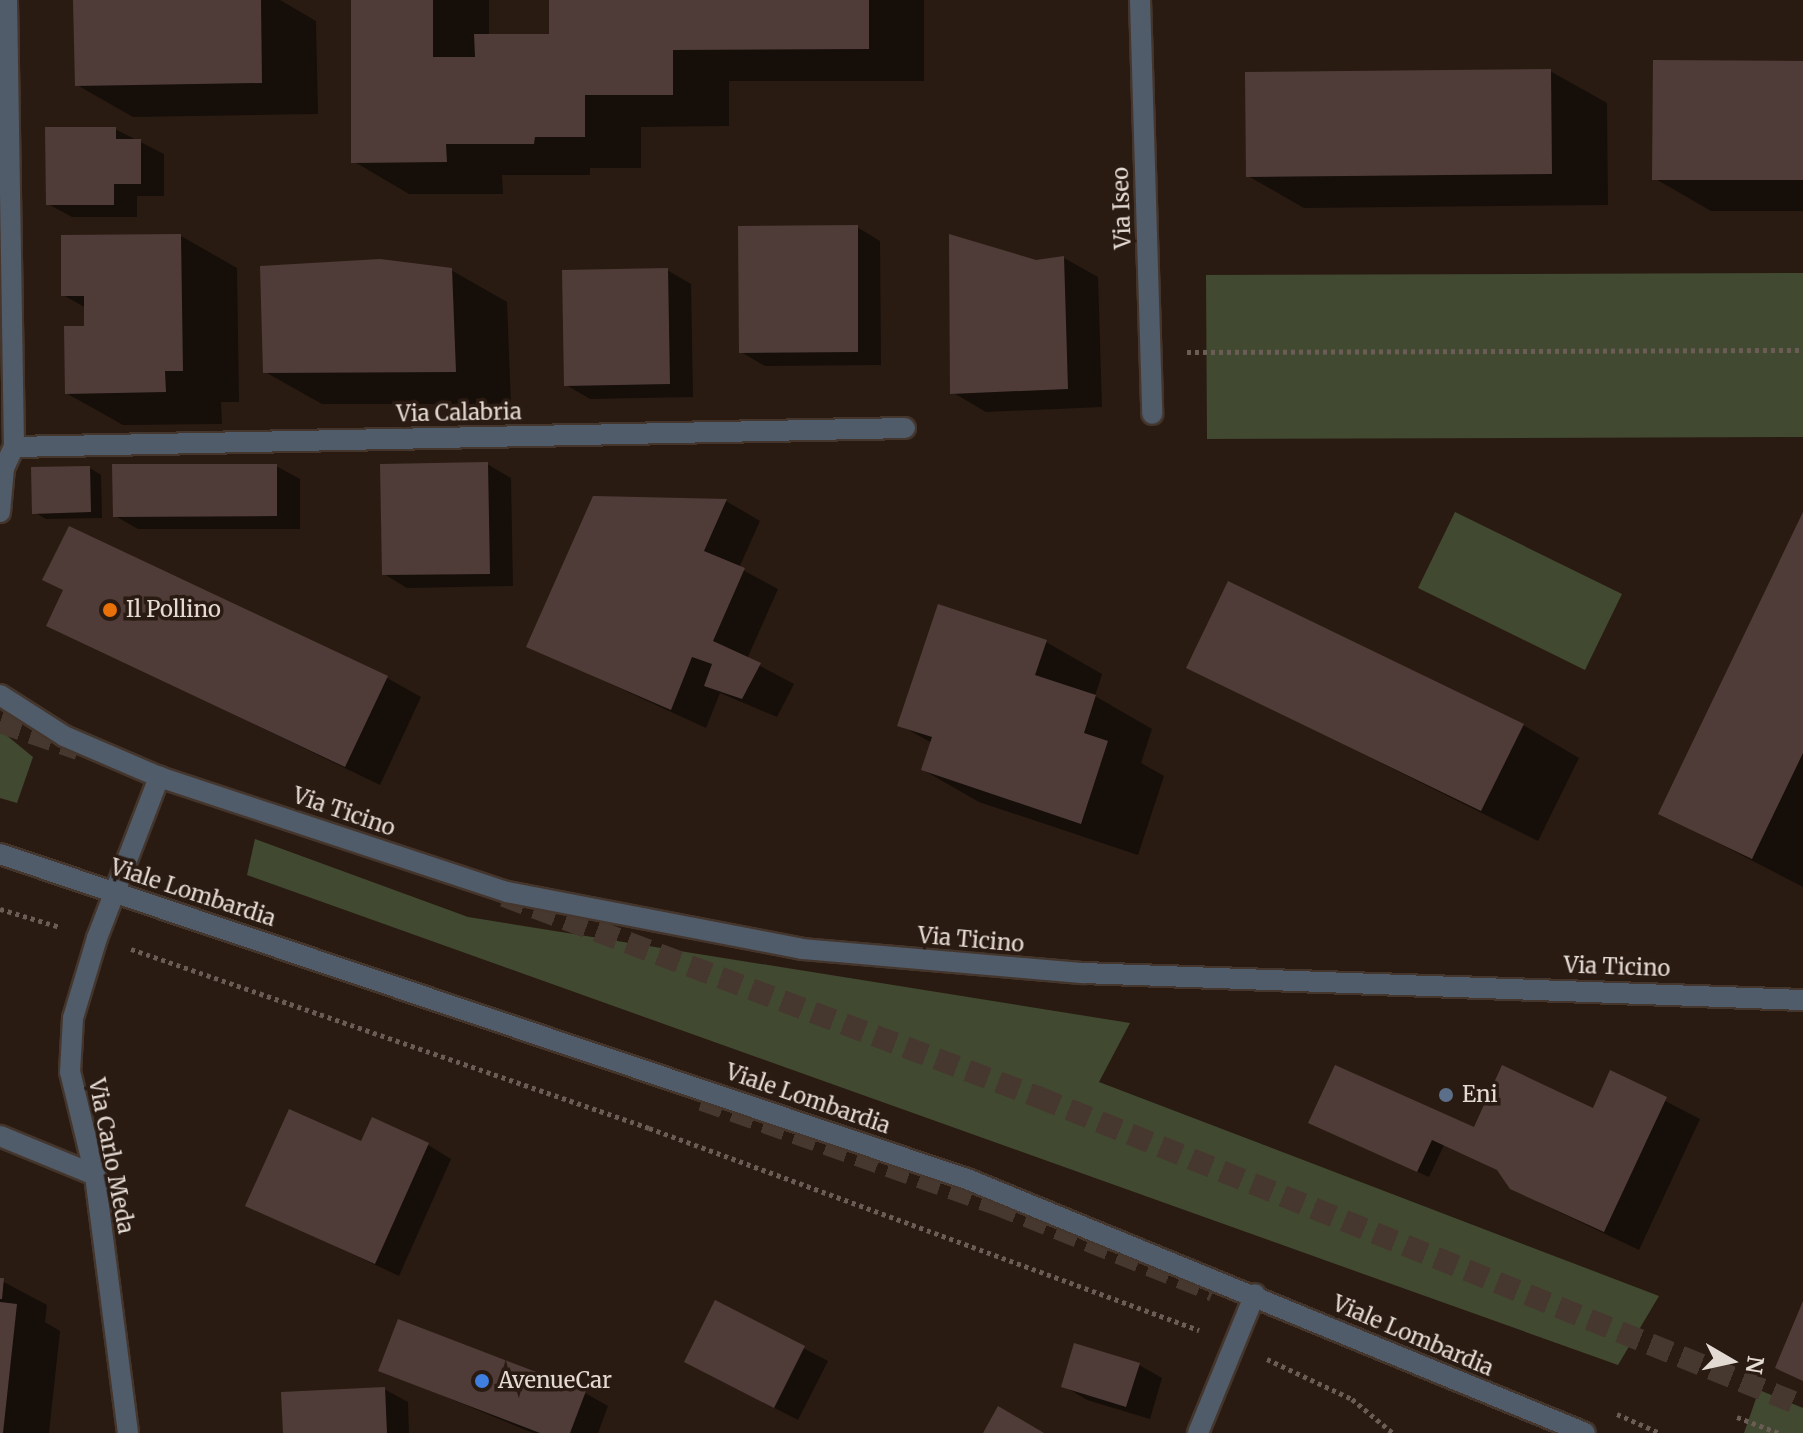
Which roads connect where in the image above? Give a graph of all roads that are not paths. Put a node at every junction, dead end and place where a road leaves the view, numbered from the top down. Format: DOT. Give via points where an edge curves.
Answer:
graph roads {
  1 [pos="7,0"];
  2 [pos="1140,0"];
  3 [pos="1152,414"];
  4 [pos="905,428"];
  5 [pos="14,447"];
  6 [pos="0,512"];
  7 [pos="0,695"];
  8 [pos="159,777"];
  9 [pos="0,854"];
  10 [pos="111,893"];
  11 [pos="1803,1000"];
  12 [pos="0,1136"];
  13 [pos="95,1175"];
  14 [pos="1255,1294"];
  15 [pos="1579,1432"];
  16 [pos="128,1433"];
  17 [pos="1198,1433"];
  1 -- 5 [label="street"];
  2 -- 3 [label="street, Via Iseo"];
  4 -- 5 [label="street, Via Calabria"];
  5 -- 6 [label="street" via="4,468"];
  7 -- 8 [label="street, Via Ticino" via="64,736"];
  8 -- 10 [label="street, Via Carlo Meda"];
  8 -- 11 [label="street, Via Ticino" via="507,892 802,949 1083,973"];
  9 -- 10 [label="street, Viale Lombardia"];
  10 -- 13 [label="street, Via Carlo Meda" via="73,1018 70,1072"];
  10 -- 14 [label="street, Viale Lombardia" via="967,1179"];
  12 -- 13 [label="street"];
  13 -- 16 [label="street, Via Carlo Meda"];
  14 -- 15 [label="street, Viale Lombardia"];
  14 -- 17 [label="street"];
}
